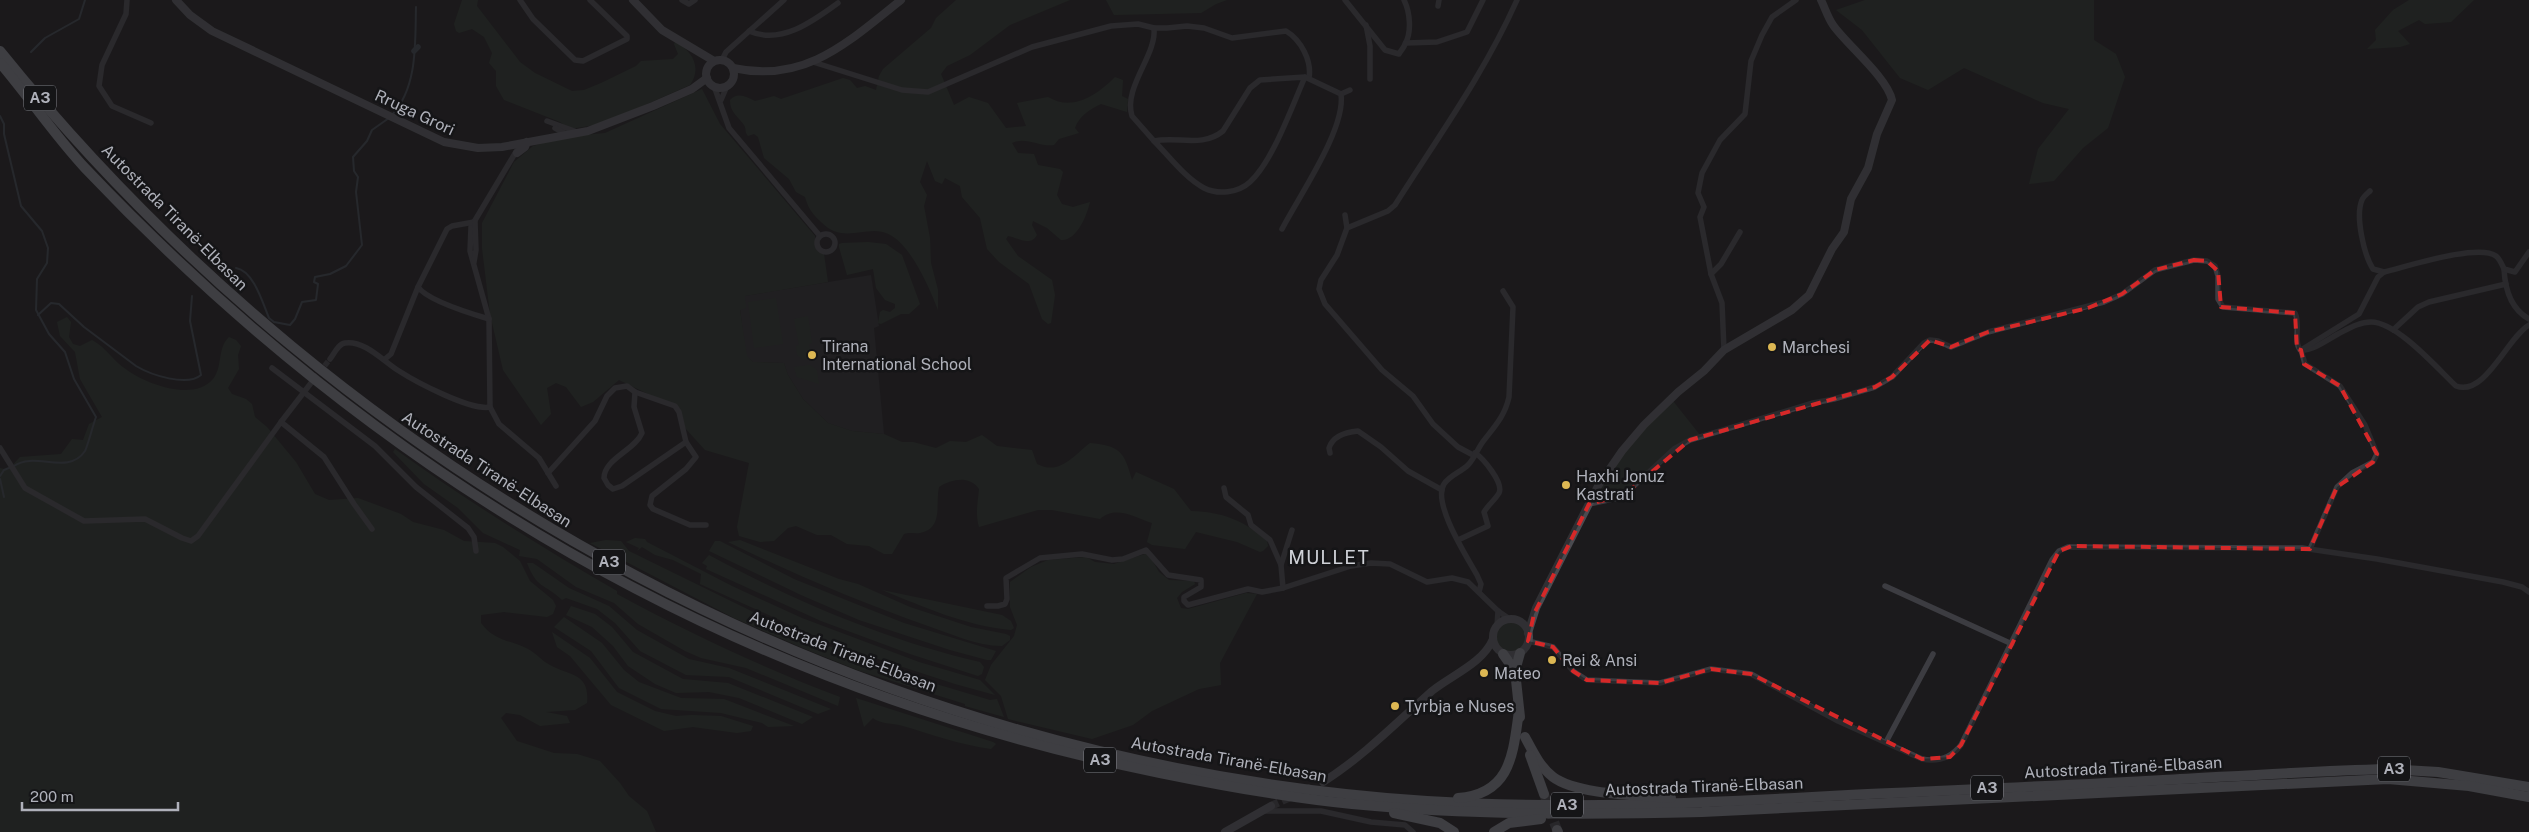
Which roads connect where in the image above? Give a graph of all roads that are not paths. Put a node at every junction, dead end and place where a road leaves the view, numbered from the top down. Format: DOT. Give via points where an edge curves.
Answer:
graph roads {
  1 [pos="127,0"];
  2 [pos="176,0"];
  3 [pos="520,0"];
  4 [pos="590,0"];
  5 [pos="633,0"];
  6 [pos="682,0"];
  7 [pos="695,0"];
  8 [pos="784,0"];
  9 [pos="901,0"];
  10 [pos="1345,0"];
  11 [pos="1404,0"];
  12 [pos="1484,0"];
  13 [pos="1517,0"];
  14 [pos="1796,0"];
  15 [pos="1821,0"];
  16 [pos="838,3"];
  17 [pos="1366,24"];
  18 [pos="1154,28"];
  19 [pos="749,31"];
  20 [pos="0,42"];
  21 [pos="1406,43"];
  22 [pos="0,51"];
  23 [pos="699,52"];
  24 [pos="718,60"];
  25 [pos="4,61"];
  26 [pos="813,62"];
  27 [pos="708,68"];
  28 [pos="733,68"];
  29 [pos="746,71"];
  30 [pos="734,77"];
  31 [pos="1307,78"];
  32 [pos="1370,79"];
  33 [pos="711,83"];
  34 [pos="727,86"];
  35 [pos="1350,90"];
  36 [pos="1340,94"];
  37 [pos="721,100"];
  38 [pos="151,123"];
  39 [pos="555,128"];
  40 [pos="577,132"];
  41 [pos="566,134"];
  42 [pos="553,137"];
  43 [pos="1154,141"];
  44 [pos="527,142"];
  45 [pos="513,145"];
  46 [pos="514,155"];
  47 [pos="2370,191"];
  48 [pos="1345,215"];
  49 [pos="475,222"];
  50 [pos="1347,228"];
  51 [pos="1282,229"];
  52 [pos="1740,232"];
  53 [pos="820,236"];
  54 [pos="2529,252"];
  55 [pos="2504,269"];
  56 [pos="2384,272"];
  57 [pos="1711,274"];
  58 [pos="2506,284"];
  59 [pos="418,287"];
  60 [pos="1503,291"];
  61 [pos="488,319"];
  62 [pos="2529,319"];
  63 [pos="2529,326"];
  64 [pos="2393,330"];
  65 [pos="1724,350"];
  66 [pos="2301,350"];
  67 [pos="330,359"];
  68 [pos="385,359"];
  69 [pos="272,368"];
  70 [pos="311,383"];
  71 [pos="303,391"];
  72 [pos="635,392"];
  73 [pos="490,407"];
  74 [pos="281,422"];
  75 [pos="686,442"];
  76 [pos="0,448"];
  77 [pos="1330,453"];
  78 [pos="1474,454"];
  79 [pos="548,473"];
  80 [pos="556,486"];
  81 [pos="1224,488"];
  82 [pos="1442,490"];
  83 [pos="1589,504"];
  84 [pos="706,525"];
  85 [pos="372,529"];
  86 [pos="1292,530"];
  87 [pos="1458,540"];
  88 [pos="2310,549"];
  89 [pos="476,551"];
  90 [pos="1281,565"];
  91 [pos="1885,586"];
  92 [pos="1284,588"];
  93 [pos="1480,592"];
  94 [pos="2529,592"];
  95 [pos="987,606"];
  96 [pos="1536,608"];
  97 [pos="1498,611"];
  98 [pos="1514,620"];
  99 [pos="1497,626"];
  100 [pos="1528,637"];
  101 [pos="1493,639"];
  102 [pos="2012,644"];
  103 [pos="1501,653"];
  104 [pos="1520,653"];
  105 [pos="1933,654"];
  106 [pos="1481,656"];
  107 [pos="1515,671"];
  108 [pos="1519,711"];
  109 [pos="1525,736"];
  110 [pos="1886,742"];
  111 [pos="1323,782"];
  112 [pos="2529,787"];
  113 [pos="1544,794"];
  114 [pos="2529,797"];
  115 [pos="1429,801"];
  116 [pos="1705,803"];
  117 [pos="1271,806"];
  118 [pos="1372,806"];
  119 [pos="1261,811"];
  120 [pos="1588,814"];
  121 [pos="1225,832"];
  122 [pos="1413,832"];
  123 [pos="1454,832"];
  124 [pos="1494,832"];
  1 -- 38 [label="street" via="126,14 102,65 99,86 112,106"];
  2 -- 45 [label="main road, Rruga Grori" via="212,31 453,144 478,148"];
  3 -- 4 [label="street" via="556,42 575,60 583,61 627,39"];
  5 -- 23 [label="main road" via="662,30"];
  6 -- 7 [label="street" via="689,4"];
  8 -- 19 [label="street"];
  9 -- 26 [label="main road" via="836,51"];
  10 -- 17 [label="street"];
  11 -- 21 [label="street" via="1409,17"];
  12 -- 21 [label="street" via="1467,32 1437,42"];
  13 -- 50 [label="street" via="1462,104 1395,205"];
  14 -- 57 [label="street" via="1785,6 1768,24 1751,61 1745,114 1720,140 1702,173 1698,193 1704,207 1700,217"];
  15 -- 65 [label="main road" via="1834,27 1868,64 1889,92 1892,103 1877,134 1868,168 1851,199 1844,232 1809,295 1792,310"];
  16 -- 19 [label="street" via="800,28 781,35 762,36"];
  17 -- 21 [label="street" via="1389,53 1399,54"];
  17 -- 32 [label="street"];
  18 -- 26 [label="street" via="1138,24 1111,26 1032,47 928,92 902,90"];
  18 -- 31 [label="street" via="1204,28 1232,38 1286,32 1301,44 1310,66"];
  18 -- 43 [label="street" via="1154,41 1136,83 1130,111"];
  19 -- 24 [label="street"];
  20 -- 25 [label="highway"];
  22 -- 25 [label="highway, Autostrada Tiranë-Elbasan / A3"];
  23 -- 24 [label="main road"];
  23 -- 27 [label="main road"];
  24 -- 27 [label="main road"];
  24 -- 28 [label="main road" via="729,62"];
  25 -- 115 [label="highway, Autostrada Tiranë-Elbasan / A3" via="133,202 283,341 371,410 480,486 550,529 666,592 772,642 854,675 1021,731 1138,759 1263,782"];
  25 -- 118 [label="highway, Autostrada Tiranë-Elbasan / A3" via="81,164 147,231 275,348 363,418 542,538 678,610 774,654 975,728 1182,777"];
  26 -- 29 [label="main road" via="777,72"];
  27 -- 33 [label="main road"];
  28 -- 29 [label="main road"];
  28 -- 30 [label="main road"];
  29 -- 30 [label="main road"];
  30 -- 34 [label="main road"];
  31 -- 36 [label="street"];
  31 -- 43 [label="street" via="1254,83 1223,131 1205,141"];
  31 -- 43 [label="street" via="1263,164 1250,182 1238,190 1217,192 1204,188"];
  33 -- 34 [label="main road"];
  33 -- 37 [label="street"];
  33 -- 40 [label="main road, Rruga Grori" via="607,125"];
  34 -- 37 [label="street"];
  35 -- 36 [label="street"];
  36 -- 51 [label="street" via="1342,104 1337,125"];
  37 -- 53 [label="street" via="723,117 729,128"];
  39 -- 40 [label="street" via="547,121"];
  39 -- 41 [label="street"];
  39 -- 42 [label="street"];
  40 -- 41 [label="main road, Rruga Grori"];
  41 -- 42 [label="main road, Rruga Grori"];
  42 -- 44 [label="main road, Rruga Grori"];
  44 -- 45 [label="main road, Rruga Grori"];
  44 -- 46 [label="main road"];
  45 -- 46 [label="street"];
  46 -- 49 [label="street"];
  47 -- 56 [label="street" via="2362,199 2363,240 2373,270"];
  48 -- 50 [label="street"];
  49 -- 59 [label="street" via="447,229"];
  49 -- 61 [label="street" via="471,227 470,251"];
  50 -- 78 [label="street" via="1337,255 1321,280 1324,304 1382,370 1413,396 1433,424 1458,447"];
  52 -- 57 [label="street" via="1721,264"];
  54 -- 55 [label="street" via="2515,272"];
  55 -- 56 [label="street" via="2496,256 2474,253 2452,254"];
  55 -- 58 [label="street"];
  56 -- 66 [label="street" via="2378,277 2359,314"];
  57 -- 65 [label="street" via="1722,303"];
  58 -- 62 [label="street" via="2513,303"];
  58 -- 64 [label="street" via="2429,302 2418,307"];
  59 -- 61 [label="street" via="450,306"];
  59 -- 68 [label="street"];
  60 -- 78 [label="street" via="1513,307 1509,397 1502,418"];
  61 -- 73 [label="street"];
  63 -- 64 [label="street" via="2512,339 2485,376 2462,388"];
  64 -- 66 [label="street" via="2372,322 2356,325 2309,350"];
  65 -- 83 [label="main road" via="1644,425 1605,475"];
  66 -- 83 [label="street" via="2298,348 2298,319 2293,312 2223,307 2217,295 2218,271 2213,265 2194,260 2174,264 2155,270 2122,294 2088,308 1988,332 1951,347 1930,340 1885,382 1690,440 1674,450 1624,495"];
  66 -- 88 [label="street" via="2305,364 2336,382 2345,392 2377,454 2374,462 2352,473 2337,487"];
  67 -- 68 [label="street" via="341,345 347,343 371,350"];
  68 -- 73 [label="street" via="397,370 445,395 482,409"];
  69 -- 71 [label="street"];
  70 -- 71 [label="street"];
  71 -- 74 [label="street"];
  71 -- 89 [label="street" via="375,446 416,487 468,528 474,537"];
  72 -- 75 [label="street" via="675,406"];
  72 -- 75 [label="street" via="634,408 642,433 636,443 607,469 604,478 608,485 613,489 622,486"];
  72 -- 79 [label="street" via="627,386 615,388 607,396 595,421"];
  73 -- 79 [label="street" via="499,424 530,448"];
  74 -- 76 [label="street" via="192,541 145,519 84,521 25,488"];
  74 -- 85 [label="street" via="324,457"];
  75 -- 84 [label="street" via="695,460 652,496 650,505 690,525"];
  77 -- 82 [label="street" via="1334,440 1358,431 1381,446 1408,471"];
  78 -- 82 [label="street" via="1467,466 1448,479"];
  78 -- 87 [label="street" via="1483,458 1499,484 1500,492 1484,512 1488,526"];
  79 -- 80 [label="street"];
  81 -- 90 [label="street" via="1226,497 1248,515 1251,525 1270,540"];
  82 -- 87 [label="street" via="1445,511"];
  83 -- 96 [label="main road"];
  86 -- 90 [label="street"];
  87 -- 93 [label="street" via="1481,584"];
  88 -- 94 [label="street" via="2503,582"];
  88 -- 102 [label="street" via="2068,547 2059,551 2052,560"];
  90 -- 92 [label="street"];
  91 -- 102 [label="street"];
  92 -- 93 [label="street" via="1354,565 1371,563 1390,564 1427,582 1458,579 1468,582"];
  92 -- 95 [label="street" via="1262,592 1248,589 1188,604 1184,595 1200,587 1201,580 1168,575 1146,550 1112,560 1075,554 1040,558 1022,568 1006,578 1005,604"];
  93 -- 97 [label="street"];
  96 -- 98 [label="main road" via="1527,618"];
  96 -- 100 [label="main road"];
  97 -- 98 [label="street"];
  97 -- 99 [label="street"];
  98 -- 99 [label="main road"];
  98 -- 100 [label="main road"];
  99 -- 101 [label="main road"];
  100 -- 104 [label="main road"];
  100 -- 110 [label="street" via="1554,647 1573,671 1587,680 1660,683 1710,669 1751,674 1838,721"];
  101 -- 103 [label="main road"];
  101 -- 106 [label="main road"];
  102 -- 110 [label="street" via="1961,745 1950,757 1922,759"];
  103 -- 104 [label="main road"];
  103 -- 106 [label="main road"];
  103 -- 107 [label="highway" via="1512,663"];
  104 -- 107 [label="highway"];
  105 -- 110 [label="street"];
  106 -- 111 [label="main road" via="1432,691 1367,751"];
  107 -- 108 [label="highway"];
  108 -- 109 [label="highway"];
  108 -- 115 [label="highway, A3" via="1513,755 1499,779 1470,796 1434,797"];
  109 -- 113 [label="highway"];
  109 -- 116 [label="highway" via="1542,766 1571,786 1699,799"];
  112 -- 116 [label="highway, Autostrada Tiranë-Elbasan / A3" via="2438,772 2379,769"];
  114 -- 120 [label="highway, Autostrada Tiranë-Elbasan / A3" via="2460,785 2388,778 1819,808"];
  115 -- 116 [label="highway, Autostrada Tiranë-Elbasan / A3" via="1523,805"];
  117 -- 119 [label="main road"];
  118 -- 120 [label="highway, Autostrada Tiranë-Elbasan / A3"];
  118 -- 123 [label="highway" via="1377,810 1440,823"];
  119 -- 121 [label="main road"];
  119 -- 122 [label="street" via="1321,811 1371,822 1405,825"];
  120 -- 124 [label="highway" via="1583,818 1518,821"];
}
